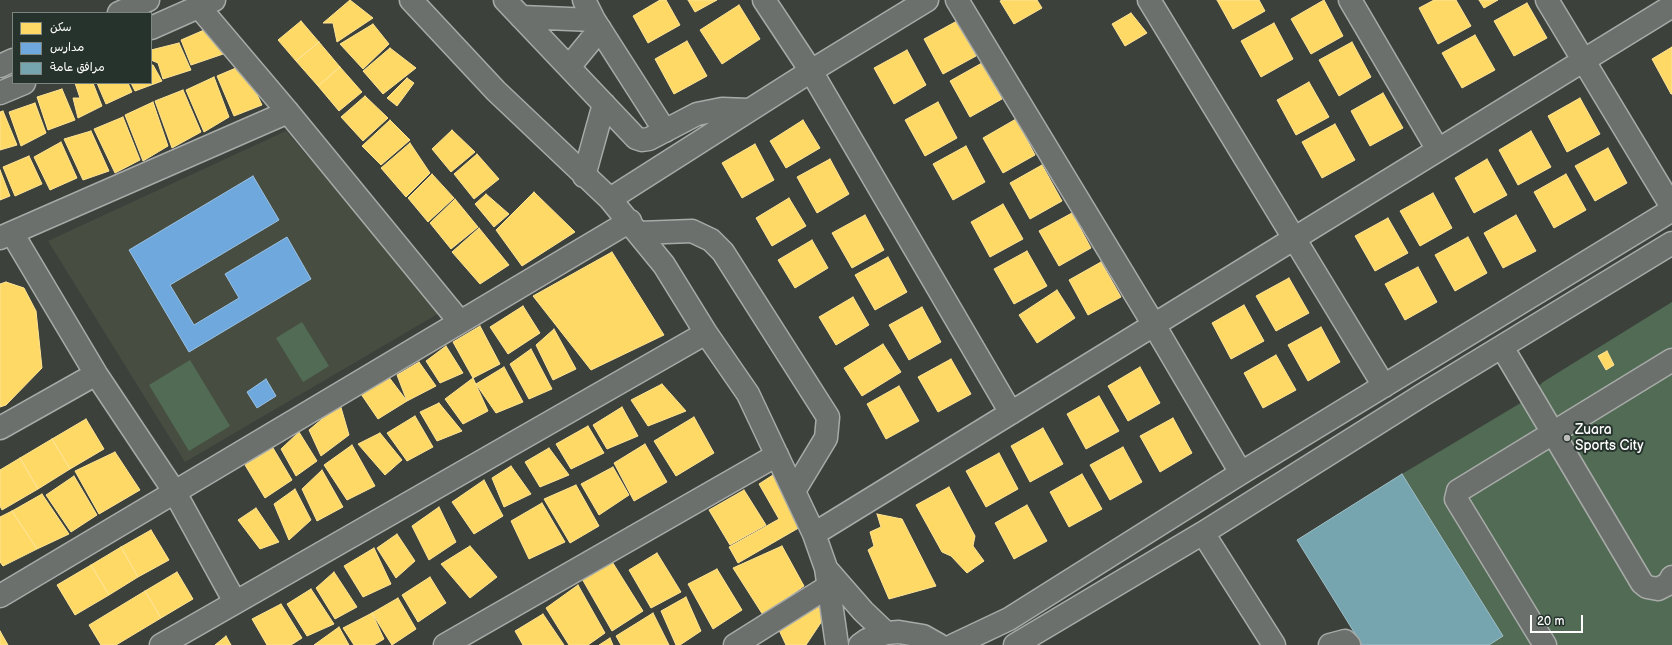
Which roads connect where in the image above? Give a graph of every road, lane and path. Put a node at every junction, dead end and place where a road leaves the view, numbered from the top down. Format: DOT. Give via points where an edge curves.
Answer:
graph roads {
  1 [pos="148,0"];
  2 [pos="411,0"];
  3 [pos="584,0"];
  4 [pos="764,0"];
  5 [pos="927,0"];
  6 [pos="957,0"];
  7 [pos="1149,0"];
  8 [pos="1350,0"];
  9 [pos="1547,0"];
  10 [pos="207,4"];
  11 [pos="513,6"];
  12 [pos="1672,6"];
  13 [pos="121,12"];
  14 [pos="597,25"];
  15 [pos="152,28"];
  16 [pos="12,60"];
  17 [pos="1583,60"];
  18 [pos="0,66"];
  19 [pos="569,67"];
  20 [pos="811,71"];
  21 [pos="22,84"];
  22 [pos="0,93"];
  23 [pos="604,104"];
  24 [pos="749,110"];
  25 [pos="288,112"];
  26 [pos="665,131"];
  27 [pos="1438,150"];
  28 [pos="584,176"];
  29 [pos="610,199"];
  30 [pos="1672,206"];
  31 [pos="1672,210"];
  32 [pos="634,227"];
  33 [pos="6,235"];
  34 [pos="1295,238"];
  35 [pos="1672,243"];
  36 [pos="460,322"];
  37 [pos="1154,325"];
  38 [pos="706,333"];
  39 [pos="1502,347"];
  40 [pos="1672,360"];
  41 [pos="96,374"];
  42 [pos="1384,386"];
  43 [pos="1011,413"];
  44 [pos="0,428"];
  45 [pos="1553,433"];
  46 [pos="777,454"];
  47 [pos="1241,473"];
  48 [pos="174,491"];
  49 [pos="794,491"];
  50 [pos="1203,533"];
  51 [pos="814,534"];
  52 [pos="1672,577"];
  53 [pos="831,579"];
  54 [pos="0,596"];
  55 [pos="235,602"];
  56 [pos="886,633"];
  57 [pos="474,638"];
  58 [pos="161,645"];
  59 [pos="445,645"];
  60 [pos="735,645"];
  61 [pos="837,645"];
  62 [pos="860,645"];
  63 [pos="940,645"];
  64 [pos="954,645"];
  65 [pos="1015,645"];
  66 [pos="1274,645"];
  67 [pos="1330,645"];
  68 [pos="1349,645"];
  69 [pos="1545,645"];
  1 -- 13 [label="street"];
  2 -- 28 [label="street" via="496,92"];
  3 -- 14 [label="street"];
  4 -- 20 [label="street"];
  5 -- 20 [label="street"];
  6 -- 37 [label="street"];
  7 -- 34 [label="street"];
  8 -- 27 [label="street"];
  9 -- 17 [label="street"];
  10 -- 15 [label="street"];
  10 -- 25 [label="street"];
  11 -- 14 [label="street"];
  11 -- 19 [label="street"];
  12 -- 17 [label="street"];
  14 -- 19 [label="street"];
  14 -- 26 [label="street"];
  16 -- 18 [label="street"];
  17 -- 27 [label="street"];
  17 -- 30 [label="street"];
  19 -- 23 [label="street"];
  20 -- 24 [label="street"];
  20 -- 43 [label="street"];
  21 -- 22 [label="street"];
  23 -- 26 [label="street" via="636,138 649,139"];
  23 -- 28 [label="street"];
  24 -- 26 [label="street" via="722,110 697,114"];
  24 -- 29 [label="street"];
  25 -- 33 [label="street"];
  25 -- 36 [label="street"];
  27 -- 34 [label="street"];
  28 -- 29 [label="street"];
  29 -- 32 [label="street"];
  31 -- 42 [label="street"];
  32 -- 36 [label="street"];
  32 -- 38 [label="street" via="664,265"];
  32 -- 49 [label="street" via="692,231 711,240 723,252 828,417 826,438"];
  33 -- 41 [label="street"];
  34 -- 37 [label="street"];
  34 -- 42 [label="street"];
  35 -- 39 [label="street"];
  36 -- 48 [label="street"];
  37 -- 43 [label="street"];
  37 -- 47 [label="street"];
  38 -- 46 [label="street" via="748,394"];
  38 -- 55 [label="street"];
  39 -- 45 [label="street"];
  39 -- 50 [label="street"];
  40 -- 45 [label="street"];
  41 -- 44 [label="street"];
  41 -- 48 [label="street"];
  42 -- 47 [label="street"];
  43 -- 51 [label="street"];
  45 -- 52 [label="street" via="1642,583 1658,589 1668,584"];
  45 -- 69 [label="street" via="1458,491 1456,499"];
  46 -- 49 [label="street"];
  46 -- 57 [label="street"];
  47 -- 64 [label="street" via="1010,619"];
  48 -- 54 [label="street"];
  48 -- 55 [label="street"];
  49 -- 51 [label="street"];
  50 -- 65 [label="street"];
  50 -- 66 [label="street"];
  51 -- 53 [label="street"];
  53 -- 56 [label="street"];
  53 -- 60 [label="street"];
  53 -- 61 [label="street"];
  55 -- 58 [label="street"];
  56 -- 62 [label="street"];
  56 -- 63 [label="street" via="911,632"];
  57 -- 59 [label="street"];
  67 -- 68 [label="street" via="1346,641"];
}
